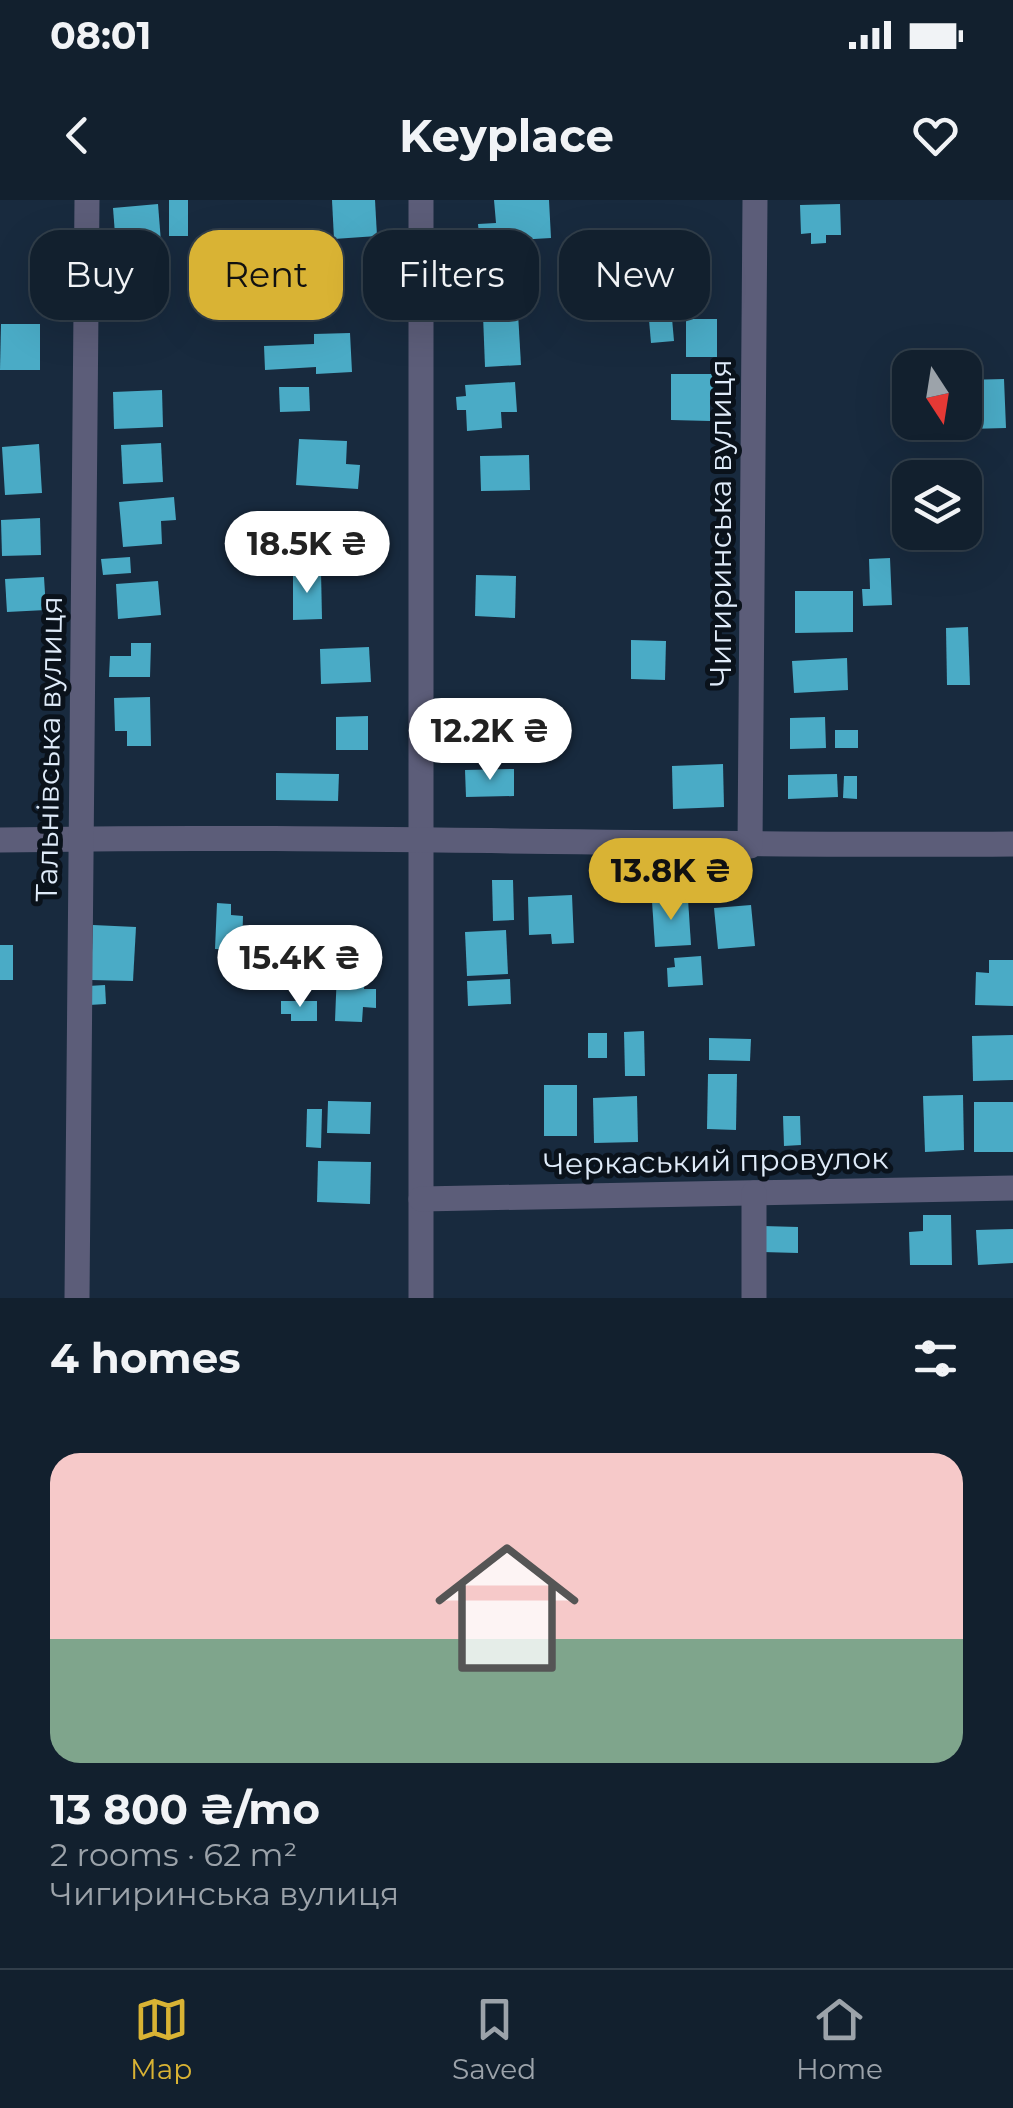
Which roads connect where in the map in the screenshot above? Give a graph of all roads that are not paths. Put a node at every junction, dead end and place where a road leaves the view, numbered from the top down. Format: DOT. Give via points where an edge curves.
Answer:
graph roads {
  1 [pos="88,200"];
  2 [pos="420,200"];
  3 [pos="755,200"];
  4 [pos="80,839"];
  5 [pos="0,840"];
  6 [pos="420,841"];
  7 [pos="1013,844"];
  8 [pos="750,846"];
  9 [pos="1013,1188"];
  10 [pos="754,1193"];
  11 [pos="421,1200"];
  12 [pos="78,1298"];
  13 [pos="421,1298"];
  14 [pos="754,1298"];
  1 -- 4 [label="street, Тальнівська вулиця"];
  2 -- 6 [label="street"];
  3 -- 8 [label="street, Чигиринська вулиця"];
  4 -- 5 [label="street"];
  4 -- 6 [label="street"];
  4 -- 12 [label="street, Тальнівська вулиця"];
  6 -- 8 [label="street"];
  6 -- 11 [label="street"];
  7 -- 8 [label="street"];
  9 -- 10 [label="street, Черкаський провулок"];
  10 -- 11 [label="street, Черкаський провулок"];
  10 -- 14 [label="street"];
  11 -- 13 [label="street"];
}
